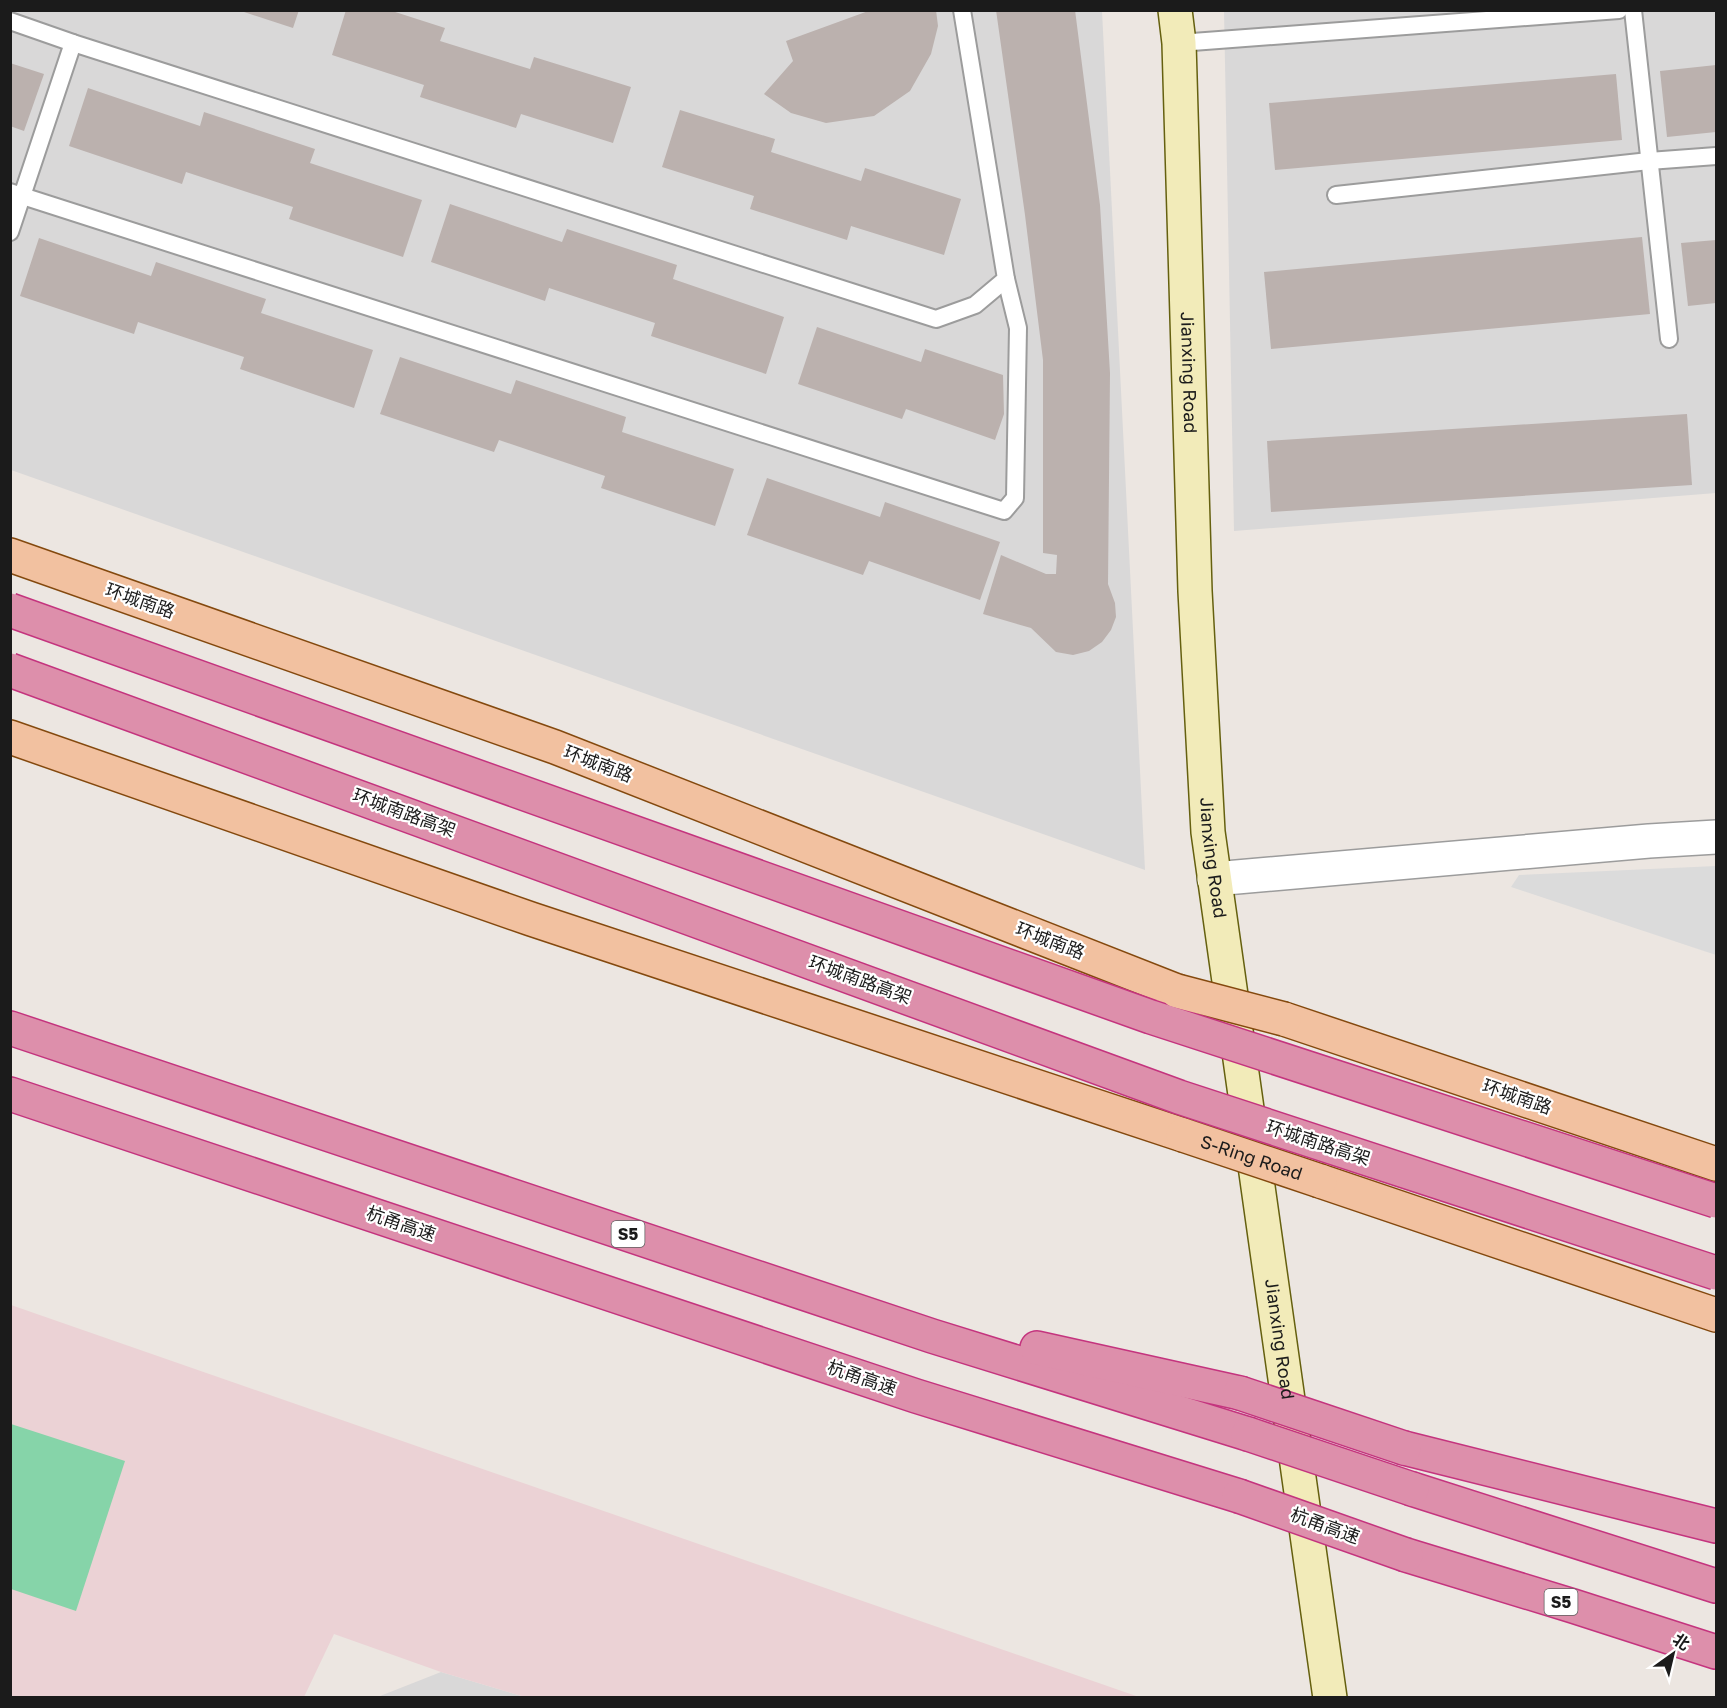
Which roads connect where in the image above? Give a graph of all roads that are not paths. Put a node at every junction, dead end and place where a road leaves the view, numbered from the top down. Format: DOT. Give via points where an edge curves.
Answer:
graph roads {
  1 [pos="962,10"];
  2 [pos="1175,10"];
  3 [pos="1619,10"];
  4 [pos="1633,10"];
  5 [pos="10,21"];
  6 [pos="73,43"];
  7 [pos="1179,43"];
  8 [pos="1716,156"];
  9 [pos="1649,161"];
  10 [pos="17,194"];
  11 [pos="1336,195"];
  12 [pos="10,232"];
  13 [pos="1006,279"];
  14 [pos="1669,339"];
  15 [pos="10,555"];
  16 [pos="10,610"];
  17 [pos="10,670"];
  18 [pos="10,737"];
  19 [pos="1716,837"];
  20 [pos="1214,879"];
  21 [pos="10,1028"];
  22 [pos="10,1094"];
  23 [pos="1716,1164"];
  24 [pos="1716,1201"];
  25 [pos="1716,1274"];
  26 [pos="837,1304"];
  27 [pos="1716,1315"];
  28 [pos="1716,1526"];
  29 [pos="1716,1586"];
  30 [pos="1573,1606"];
  31 [pos="1716,1652"];
  32 [pos="1716,1667"];
  33 [pos="1330,1698"];
  1 -- 13 [label="lane"];
  2 -- 7 [label="street, Jianxing Road"];
  3 -- 7 [label="lane"];
  4 -- 9 [label="lane"];
  5 -- 6 [label="lane"];
  6 -- 10 [label="lane"];
  6 -- 13 [label="lane" via="936,319 975,305"];
  7 -- 20 [label="street, Jianxing Road" via="1195,591"];
  8 -- 9 [label="lane"];
  9 -- 11 [label="lane"];
  9 -- 14 [label="lane"];
  10 -- 12 [label="lane"];
  10 -- 13 [label="lane" via="1004,511 1015,498 1018,328"];
  15 -- 23 [label="main road, 环城南路, bridge" via="555,747 1177,992 1284,1019"];
  16 -- 24 [label="highway, bridge" via="1151,1017"];
  17 -- 25 [label="highway, 环城南路高架, bridge" via="1179,1097"];
  18 -- 27 [label="main road, S-Ring Road, bridge" via="531,919"];
  19 -- 20 [label="street"];
  20 -- 33 [label="street, Jianxing Road"];
  21 -- 26 [label="highway, S5"];
  22 -- 30 [label="highway, 杭甬高速 / S5, bridge" via="916,1396 1239,1496 1406,1555"];
  26 -- 28 [label="highway, bridge" via="1240,1393 1404,1448"];
  26 -- 29 [label="highway, S5, bridge"];
  30 -- 31 [label="highway, 杭甬高速 / S5"];
  30 -- 32 [label="highway"];
}
